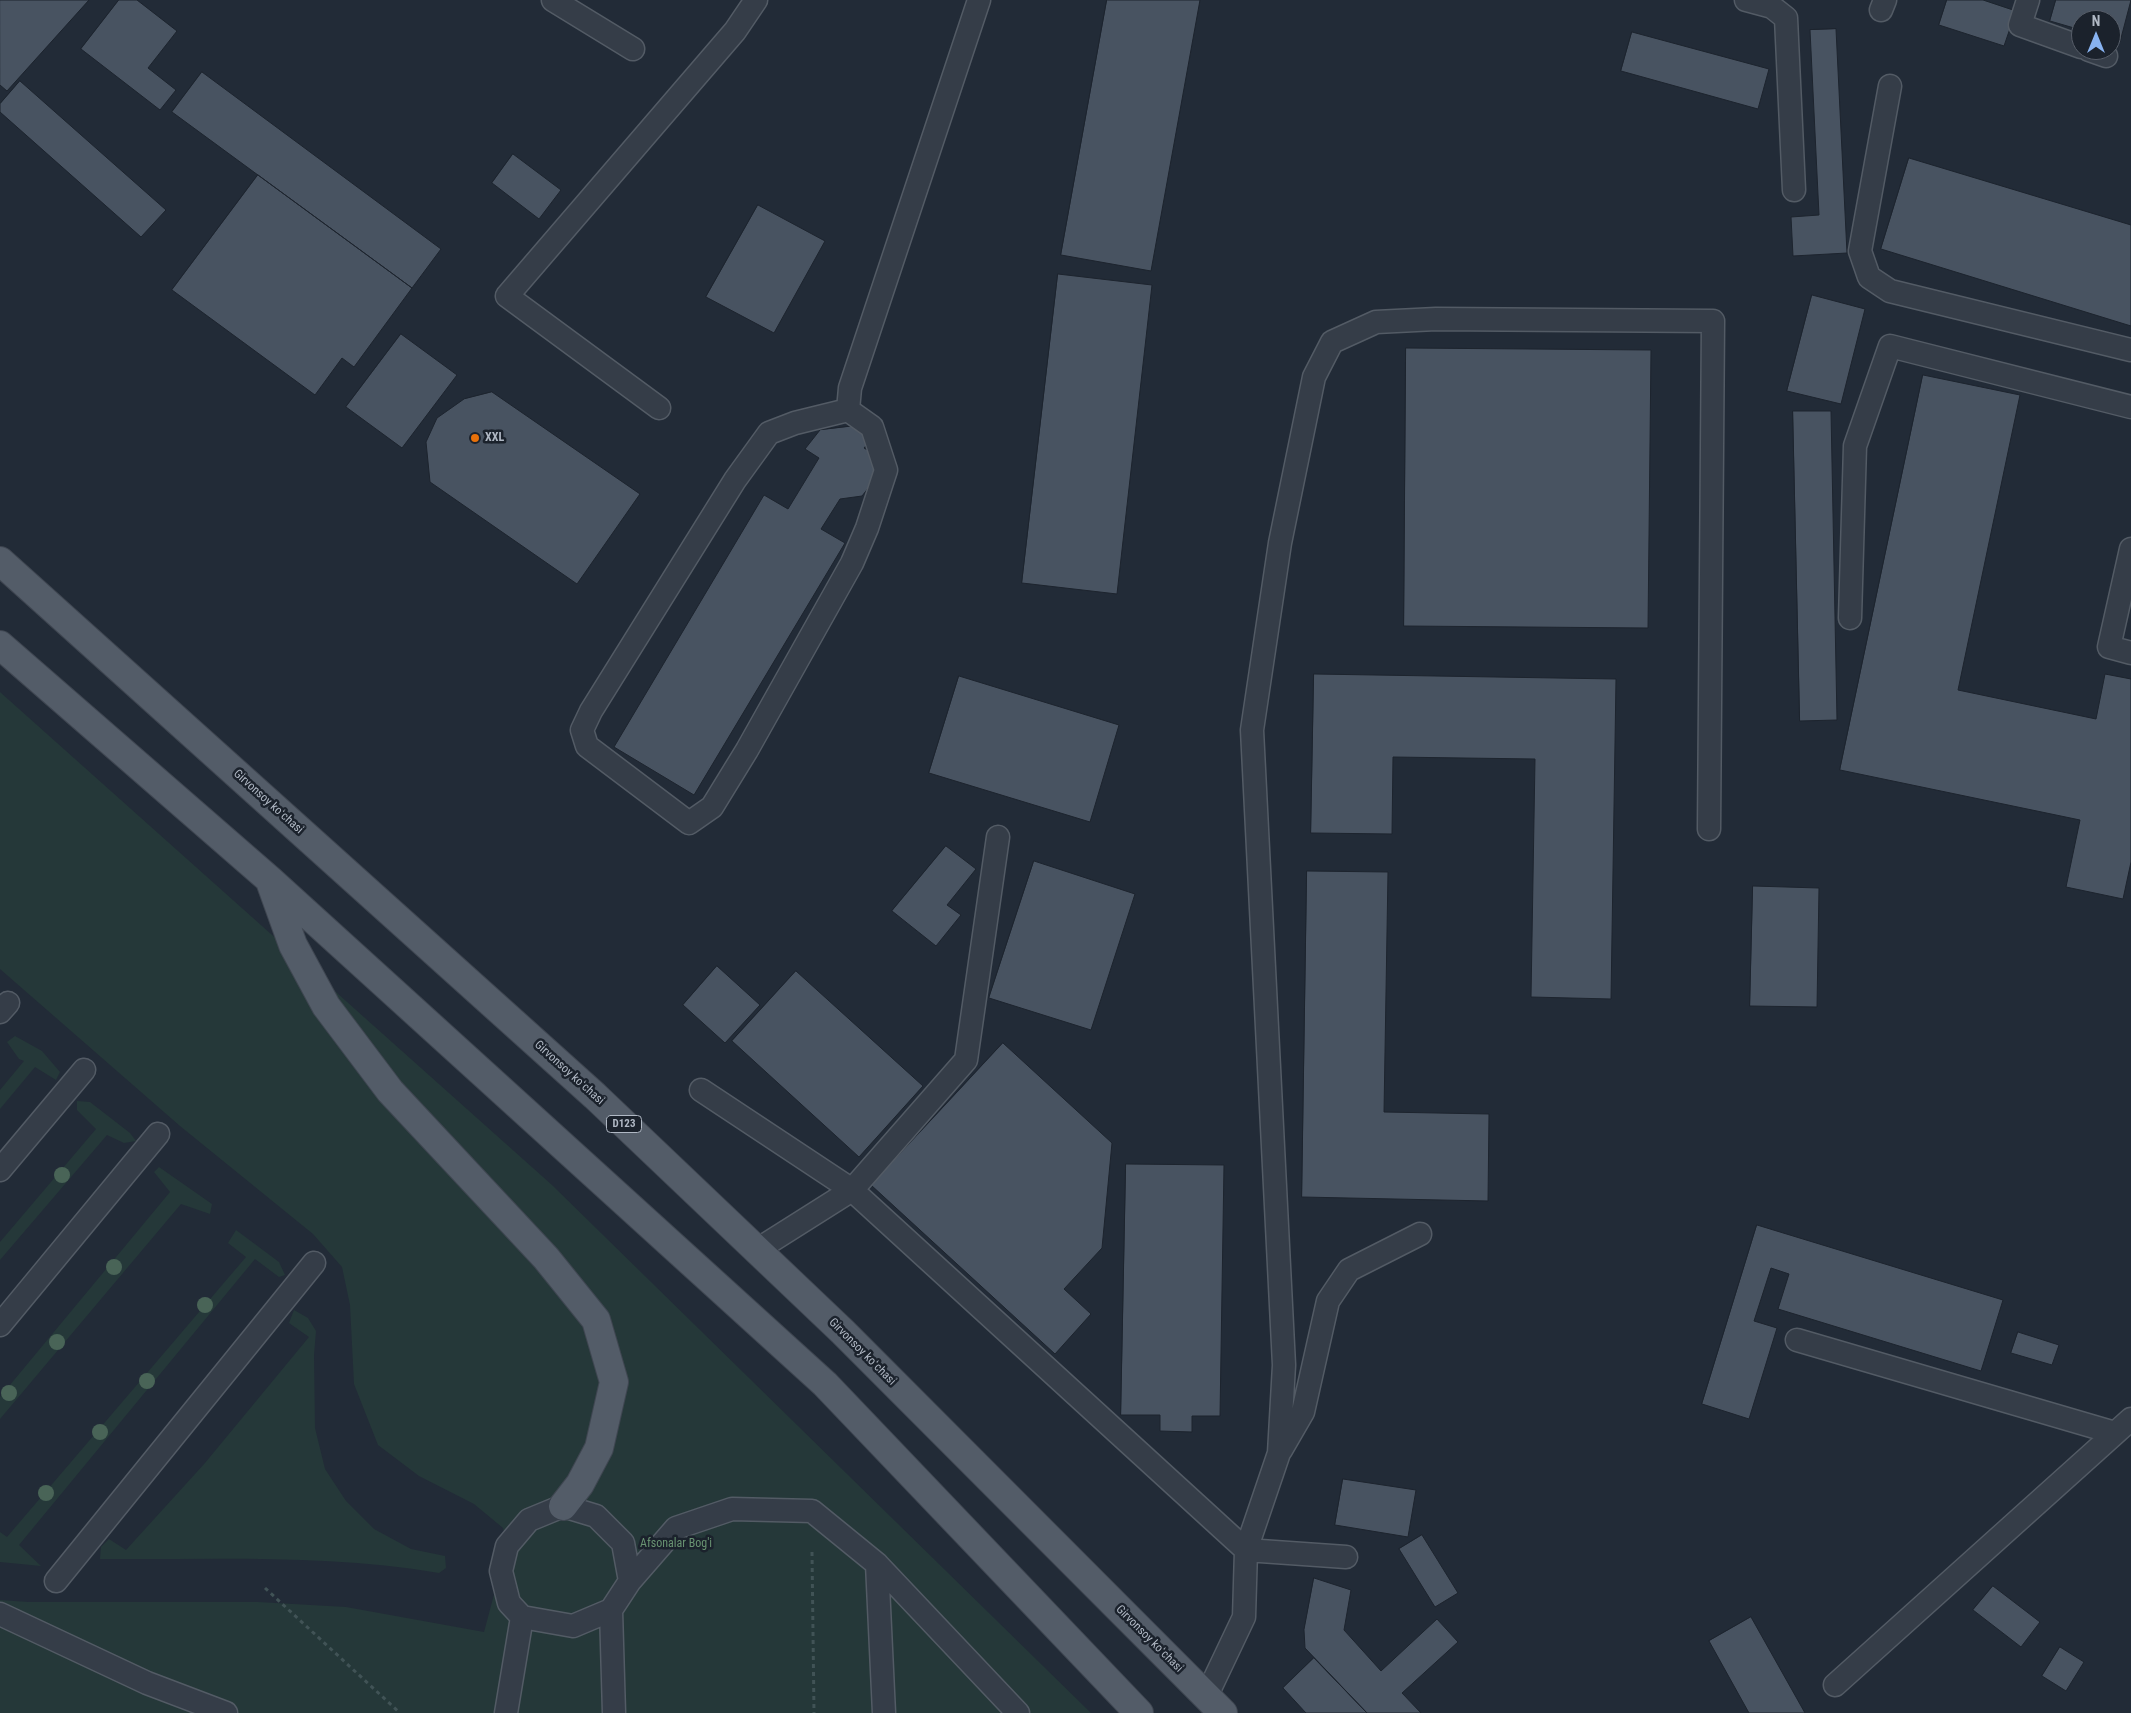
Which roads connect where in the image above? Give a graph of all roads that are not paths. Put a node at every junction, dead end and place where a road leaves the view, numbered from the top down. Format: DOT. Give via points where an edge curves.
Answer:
graph roads {
  1 [pos="553,0"];
  2 [pos="756,0"];
  3 [pos="979,0"];
  4 [pos="1746,0"];
  5 [pos="2028,0"];
  6 [pos="2071,43"];
  7 [pos="633,49"];
  8 [pos="1890,86"];
  9 [pos="1794,190"];
  10 [pos="2131,350"];
  11 [pos="2131,407"];
  12 [pos="659,408"];
  13 [pos="848,410"];
  14 [pos="2130,557"];
  15 [pos="0,562"];
  16 [pos="1850,618"];
  17 [pos="0,645"];
  18 [pos="2131,653"];
  19 [pos="1709,828"];
  20 [pos="998,837"];
  21 [pos="270,880"];
  22 [pos="84,1070"];
  23 [pos="701,1090"];
  24 [pos="158,1134"];
  25 [pos="0,1170"];
  26 [pos="852,1190"];
  27 [pos="1420,1234"];
  28 [pos="757,1250"];
  29 [pos="314,1264"];
  30 [pos="0,1325"];
  31 [pos="1796,1340"];
  32 [pos="2123,1426"];
  33 [pos="1279,1453"];
  34 [pos="563,1506"];
  35 [pos="1246,1550"];
  36 [pos="1346,1557"];
  37 [pos="877,1564"];
  38 [pos="56,1581"];
  39 [pos="630,1581"];
  40 [pos="611,1610"];
  41 [pos="0,1614"];
  42 [pos="522,1617"];
  43 [pos="1835,1685"];
  44 [pos="1207,1708"];
  45 [pos="226,1713"];
  46 [pos="506,1713"];
  47 [pos="614,1713"];
  48 [pos="884,1713"];
  49 [pos="1018,1713"];
  50 [pos="1139,1713"];
  1 -- 7 [label="lane"];
  2 -- 12 [label="lane" via="735,31 507,296"];
  3 -- 13 [label="lane" via="850,388"];
  4 -- 9 [label="lane" via="1772,7 1786,18"];
  5 -- 6 [label="lane" via="2020,25"];
  8 -- 10 [label="lane" via="1860,251 1870,277 1890,291"];
  11 -- 16 [label="lane" via="1890,346 1855,446"];
  13 -- 13 [label="lane" via="872,427 886,470 867,528 843,580 742,758 712,807 689,824 587,746 582,730 735,480 770,433 795,422"];
  14 -- 18 [label="lane" via="2109,647"];
  15 -- 28 [label="main road, Girvonsoy koʻchasi / D123" via="595,1096"];
  17 -- 21 [label="main road"];
  19 -- 33 [label="lane" via="1713,321 1436,319 1376,322 1332,342 1314,377 1280,543 1252,730 1284,1365"];
  20 -- 26 [label="lane" via="966,1060"];
  21 -- 34 [label="main road" via="293,945 332,1014 390,1091 546,1258 596,1320 614,1382 599,1448 580,1484"];
  21 -- 50 [label="main road" via="825,1384"];
  22 -- 25 [label="lane"];
  23 -- 26 [label="lane"];
  24 -- 30 [label="lane"];
  26 -- 28 [label="lane"];
  26 -- 35 [label="lane"];
  27 -- 33 [label="lane" via="1349,1270 1328,1301 1303,1412"];
  28 -- 44 [label="main road, Girvonsoy koʻchasi / D123" via="843,1332"];
  29 -- 38 [label="lane"];
  31 -- 32 [label="lane"];
  32 -- 43 [label="lane"];
  33 -- 35 [label="lane"];
  34 -- 39 [label="lane" via="596,1516 623,1543"];
  34 -- 42 [label="lane" via="529,1520 507,1546 502,1571 509,1603"];
  35 -- 36 [label="lane"];
  35 -- 44 [label="lane" via="1244,1617"];
  37 -- 39 [label="lane" via="812,1512 732,1509 676,1528"];
  37 -- 48 [label="lane"];
  37 -- 49 [label="lane"];
  39 -- 40 [label="lane"];
  40 -- 42 [label="lane" via="573,1626"];
  40 -- 47 [label="lane"];
  41 -- 45 [label="lane" via="147,1683"];
  42 -- 46 [label="lane"];
}
